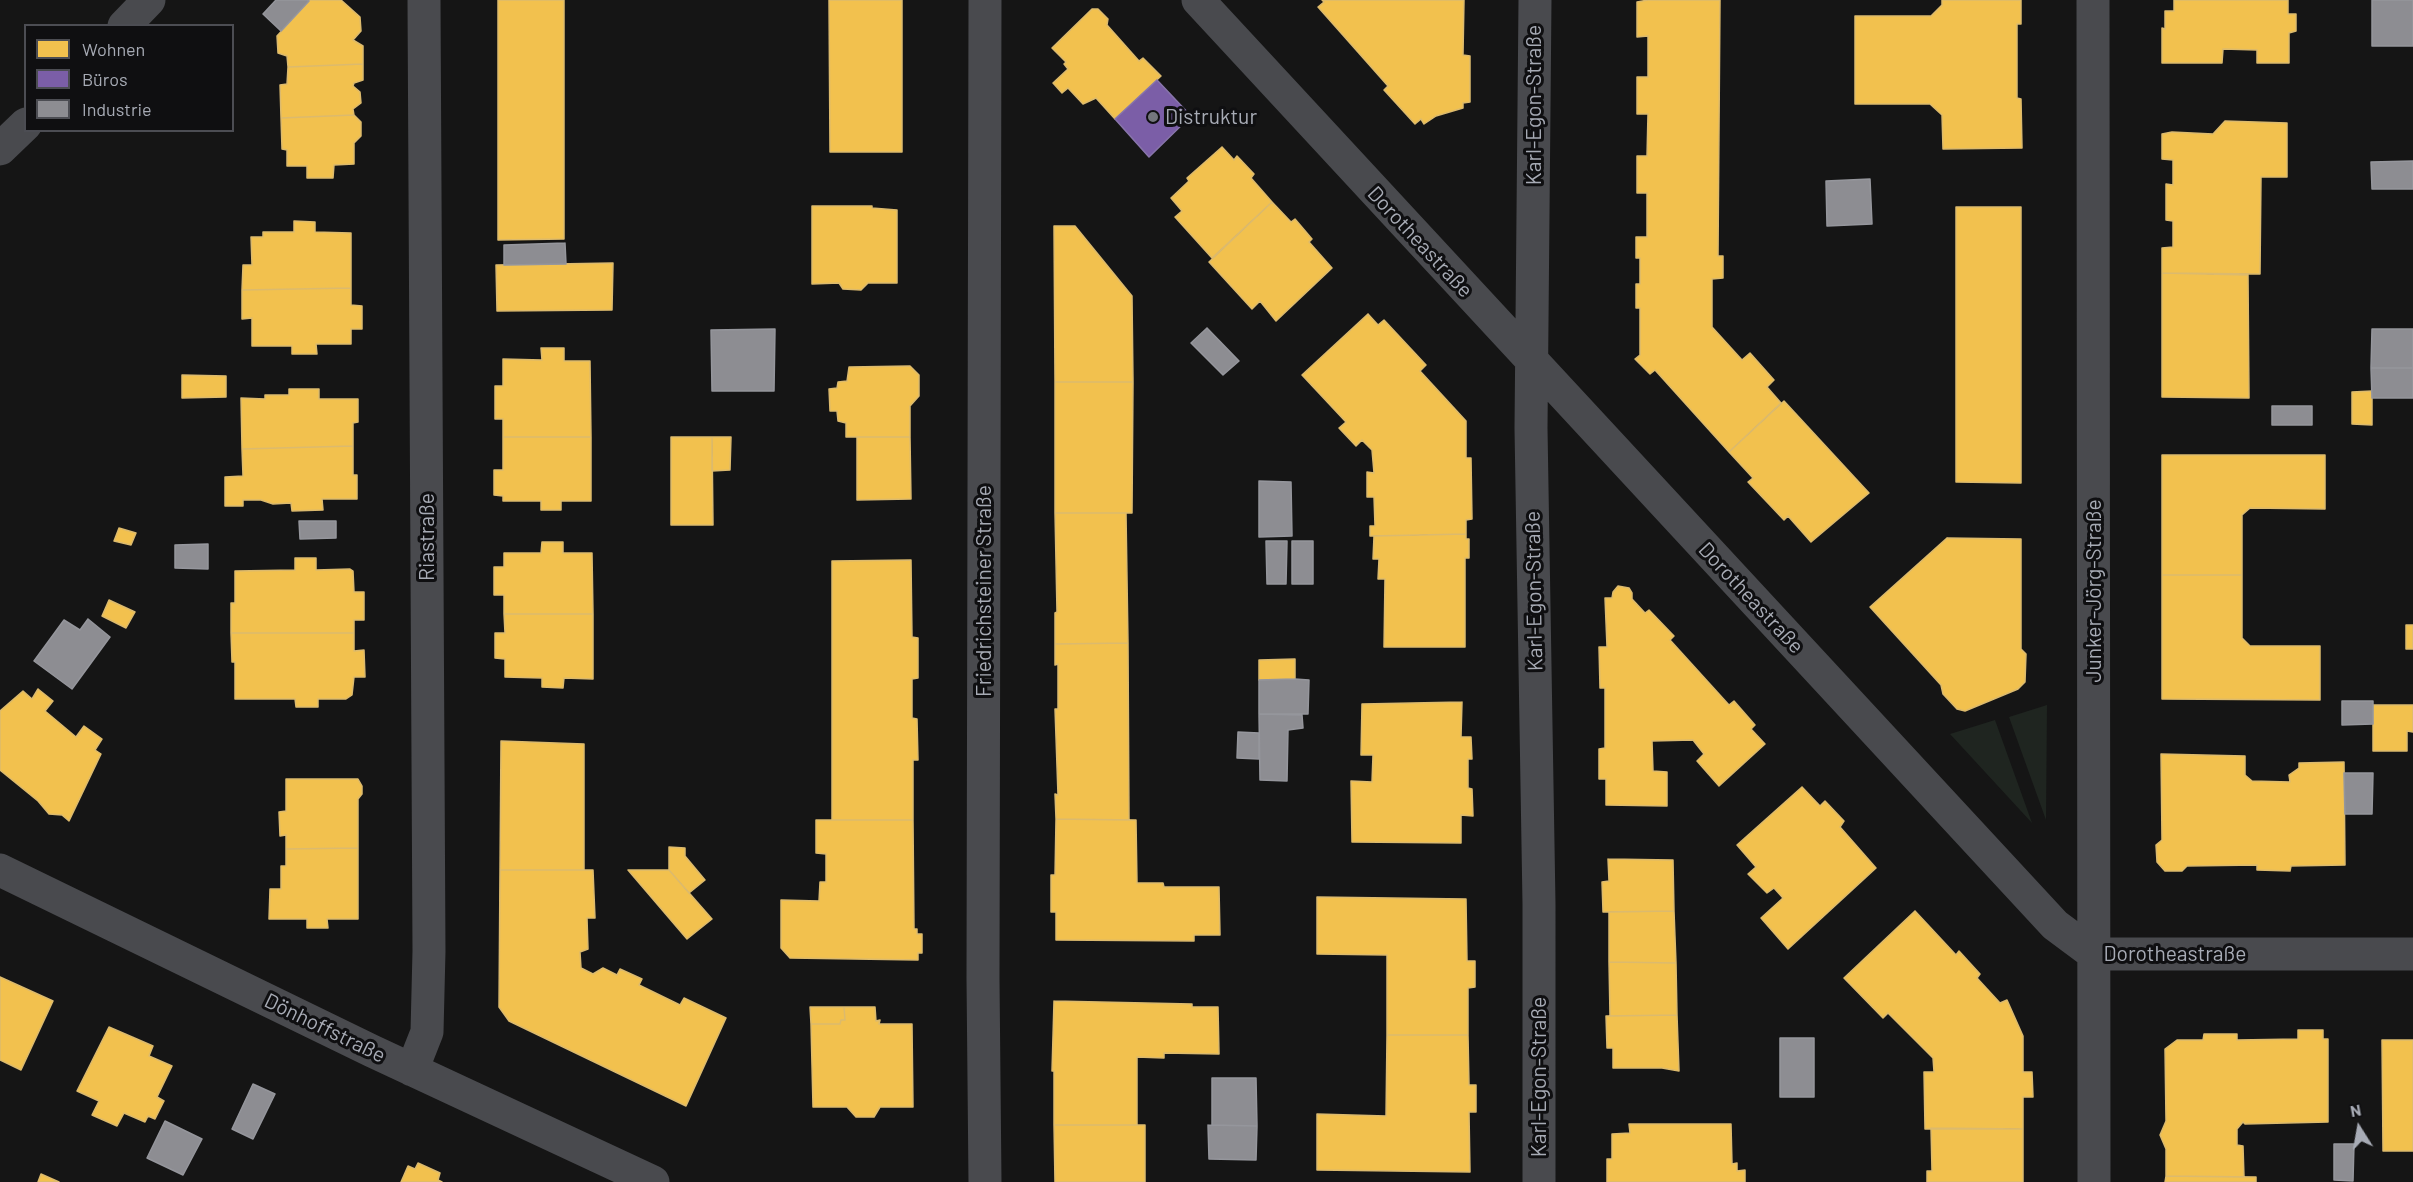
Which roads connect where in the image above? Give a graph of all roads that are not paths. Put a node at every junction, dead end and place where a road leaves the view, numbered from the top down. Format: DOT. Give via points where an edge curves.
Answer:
graph roads {
  1 [pos="149,0"];
  2 [pos="424,0"];
  3 [pos="985,0"];
  4 [pos="1198,0"];
  5 [pos="1535,0"];
  6 [pos="2093,0"];
  7 [pos="126,24"];
  8 [pos="24,126"];
  9 [pos="0,149"];
  10 [pos="1531,362"];
  11 [pos="0,870"];
  12 [pos="2094,954"];
  13 [pos="2413,954"];
  14 [pos="412,1070"];
  15 [pos="653,1182"];
  16 [pos="985,1182"];
  17 [pos="1539,1182"];
  18 [pos="2094,1182"];
  1 -- 7 [label="street"];
  2 -- 14 [label="street, Riastraße" via="429,951 427,1032"];
  3 -- 16 [label="street, Friedrichsteiner Straße"];
  4 -- 10 [label="street, Dorotheastraße"];
  5 -- 10 [label="street, Karl-Egon-Straße"];
  6 -- 12 [label="street, Junker-Jörg-Straße"];
  8 -- 9 [label="street"];
  10 -- 12 [label="street, Dorotheastraße" via="2055,925"];
  10 -- 17 [label="street, Karl-Egon-Straße"];
  11 -- 14 [label="street, Dönhoffstraße"];
  12 -- 13 [label="street, Dorotheastraße"];
  12 -- 18 [label="street, Junker-Jörg-Straße"];
  14 -- 15 [label="street, Dönhoffstraße"];
}
